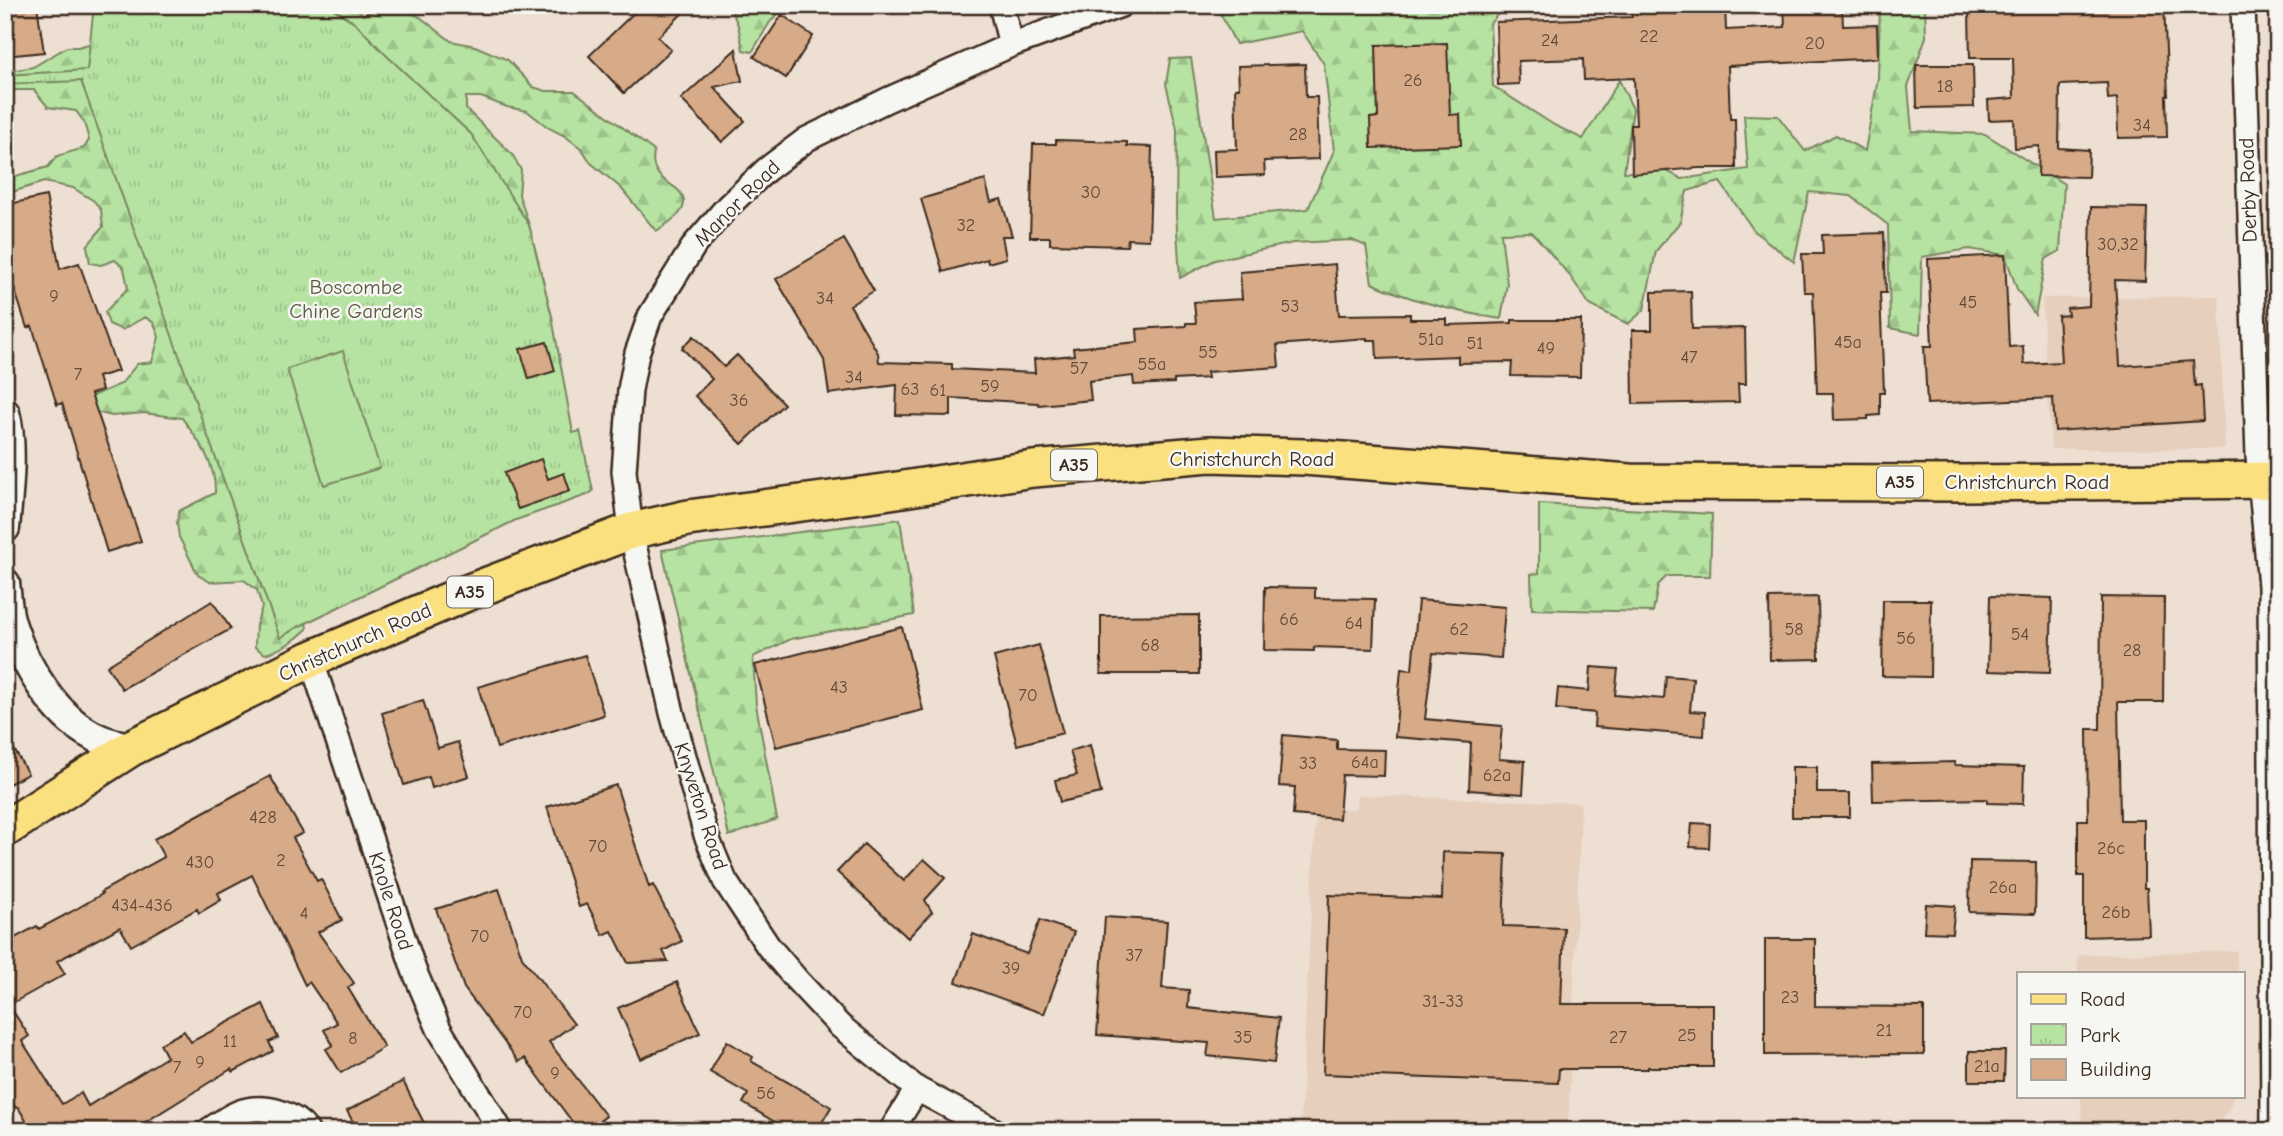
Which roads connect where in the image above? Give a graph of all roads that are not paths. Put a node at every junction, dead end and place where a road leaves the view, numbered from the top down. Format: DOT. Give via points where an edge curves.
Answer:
graph roads {
  1 [pos="1001,5"];
  2 [pos="1121,5"];
  3 [pos="2243,5"];
  4 [pos="1011,45"];
  5 [pos="5,412"];
  6 [pos="2269,480"];
  7 [pos="5,528"];
  8 [pos="631,531"];
  9 [pos="5,583"];
  10 [pos="311,659"];
  11 [pos="131,748"];
  12 [pos="5,829"];
  13 [pos="917,1089"];
  14 [pos="2271,1130"];
  15 [pos="208,1131"];
  16 [pos="307,1131"];
  17 [pos="501,1131"];
  18 [pos="891,1131"];
  19 [pos="995,1131"];
  1 -- 4 [label="street"];
  2 -- 4 [label="street, Manor Road"];
  3 -- 6 [label="street, Derby Road" via="2247,184"];
  4 -- 8 [label="street, Manor Road" via="807,139 766,170 695,244 650,316 637,353 625,436"];
  5 -- 7 [label="street"];
  6 -- 8 [label="main road, Christchurch Road / A35" via="1630,482 1210,454 1033,469 688,518"];
  6 -- 14 [label="street, Derby Road"];
  8 -- 10 [label="main road, Christchurch Road / A35" via="464,594"];
  8 -- 13 [label="street, Knyveton Road" via="672,713 706,835 725,881 796,979 840,1026"];
  9 -- 11 [label="street" via="20,647 63,715 98,739"];
  10 -- 11 [label="main road, Christchurch Road / A35"];
  10 -- 17 [label="street, Knole Road" via="414,970 439,1029"];
  11 -- 12 [label="main road, Christchurch Road / A35"];
  13 -- 18 [label="street"];
  13 -- 19 [label="street, Knyveton Road"];
  15 -- 16 [label="street" via="246,1110 276,1110 301,1122"];
}
